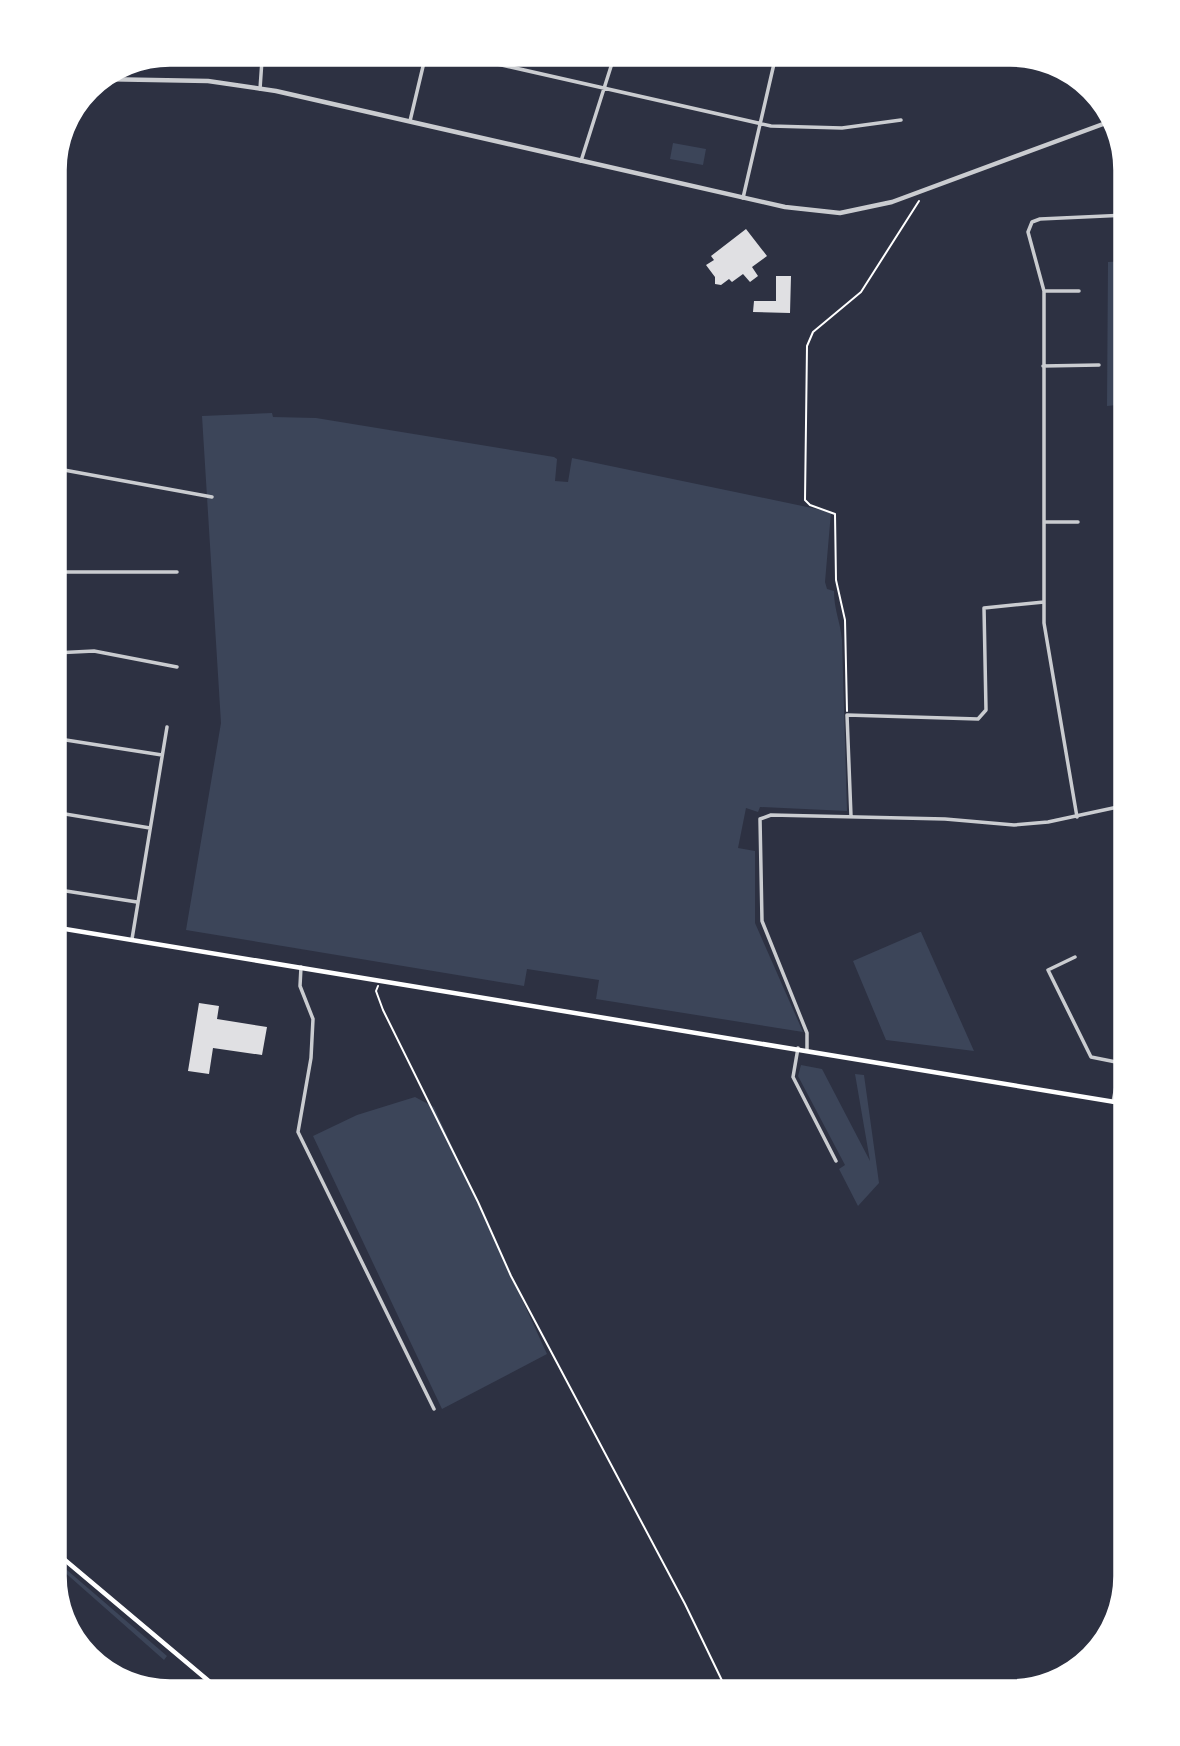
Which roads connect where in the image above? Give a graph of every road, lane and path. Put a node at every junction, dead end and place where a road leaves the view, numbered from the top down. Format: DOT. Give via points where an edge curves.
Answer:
graph roads {
  1 [pos="262,65"];
  2 [pos="423,65"];
  3 [pos="501,65"];
  4 [pos="611,65"];
  5 [pos="774,65"];
  6 [pos="116,79"];
  7 [pos="260,89"];
  8 [pos="602,89"];
  9 [pos="901,120"];
  10 [pos="410,122"];
  11 [pos="761,124"];
  12 [pos="1104,124"];
  13 [pos="581,161"];
  14 [pos="743,198"];
  15 [pos="919,201"];
  16 [pos="1115,216"];
  17 [pos="1044,291"];
  18 [pos="1079,291"];
  19 [pos="1099,365"];
  20 [pos="1043,366"];
  21 [pos="65,470"];
  22 [pos="212,497"];
  23 [pos="1044,522"];
  24 [pos="1078,522"];
  25 [pos="65,572"];
  26 [pos="177,572"];
  27 [pos="1044,602"];
  28 [pos="65,653"];
  29 [pos="177,667"];
  30 [pos="847,715"];
  31 [pos="167,727"];
  32 [pos="65,740"];
  33 [pos="162,755"];
  34 [pos="1115,808"];
  35 [pos="65,814"];
  36 [pos="851,816"];
  37 [pos="1077,817"];
  38 [pos="150,828"];
  39 [pos="65,892"];
  40 [pos="136,902"];
  41 [pos="65,930"];
  42 [pos="132,939"];
  43 [pos="1075,957"];
  44 [pos="301,966"];
  45 [pos="382,979"];
  46 [pos="799,1048"];
  47 [pos="807,1049"];
  48 [pos="1115,1062"];
  49 [pos="1115,1092"];
  50 [pos="1113,1102"];
  51 [pos="836,1160"];
  52 [pos="434,1409"];
  53 [pos="65,1561"];
  54 [pos="209,1681"];
  55 [pos="722,1681"];
  1 -- 7 [label="street"];
  2 -- 10 [label="street"];
  3 -- 8 [label="street"];
  4 -- 8 [label="street"];
  5 -- 11 [label="street"];
  6 -- 7 [label="street" via="208,82"];
  7 -- 10 [label="street"];
  8 -- 11 [label="street"];
  8 -- 13 [label="street"];
  9 -- 11 [label="street" via="821,128"];
  10 -- 13 [label="street"];
  11 -- 14 [label="street"];
  12 -- 14 [label="street" via="863,210 817,212"];
  13 -- 14 [label="street"];
  15 -- 30 [label="path" via="861,292 808,341 805,500 834,513 836,580 845,620"];
  16 -- 17 [label="street" via="1032,222 1028,232"];
  17 -- 18 [label="street"];
  17 -- 20 [label="street"];
  19 -- 20 [label="street"];
  20 -- 23 [label="street"];
  21 -- 22 [label="street"];
  23 -- 24 [label="street"];
  23 -- 27 [label="street"];
  25 -- 26 [label="street"];
  27 -- 30 [label="street" via="984,608 986,710 978,719"];
  27 -- 37 [label="street"];
  28 -- 29 [label="street" via="94,652"];
  30 -- 36 [label="street"];
  31 -- 33 [label="street"];
  32 -- 33 [label="street"];
  33 -- 38 [label="street"];
  34 -- 37 [label="street"];
  35 -- 38 [label="street"];
  36 -- 37 [label="street" via="1014,825"];
  36 -- 47 [label="street" via="771,815 758,823 762,922 807,1033"];
  38 -- 40 [label="street"];
  39 -- 40 [label="street"];
  40 -- 42 [label="street"];
  41 -- 42 [label="main road"];
  42 -- 44 [label="main road"];
  43 -- 48 [label="street" via="1048,970 1091,1058"];
  44 -- 45 [label="main road"];
  44 -- 52 [label="street" via="300,986 313,1019 298,1132"];
  45 -- 46 [label="main road"];
  45 -- 55 [label="path" via="376,990 383,1010 511,1276"];
  46 -- 47 [label="main road"];
  46 -- 51 [label="street" via="793,1077"];
  47 -- 50 [label="main road"];
  49 -- 50 [label="street"];
  53 -- 54 [label="main road"];
}
